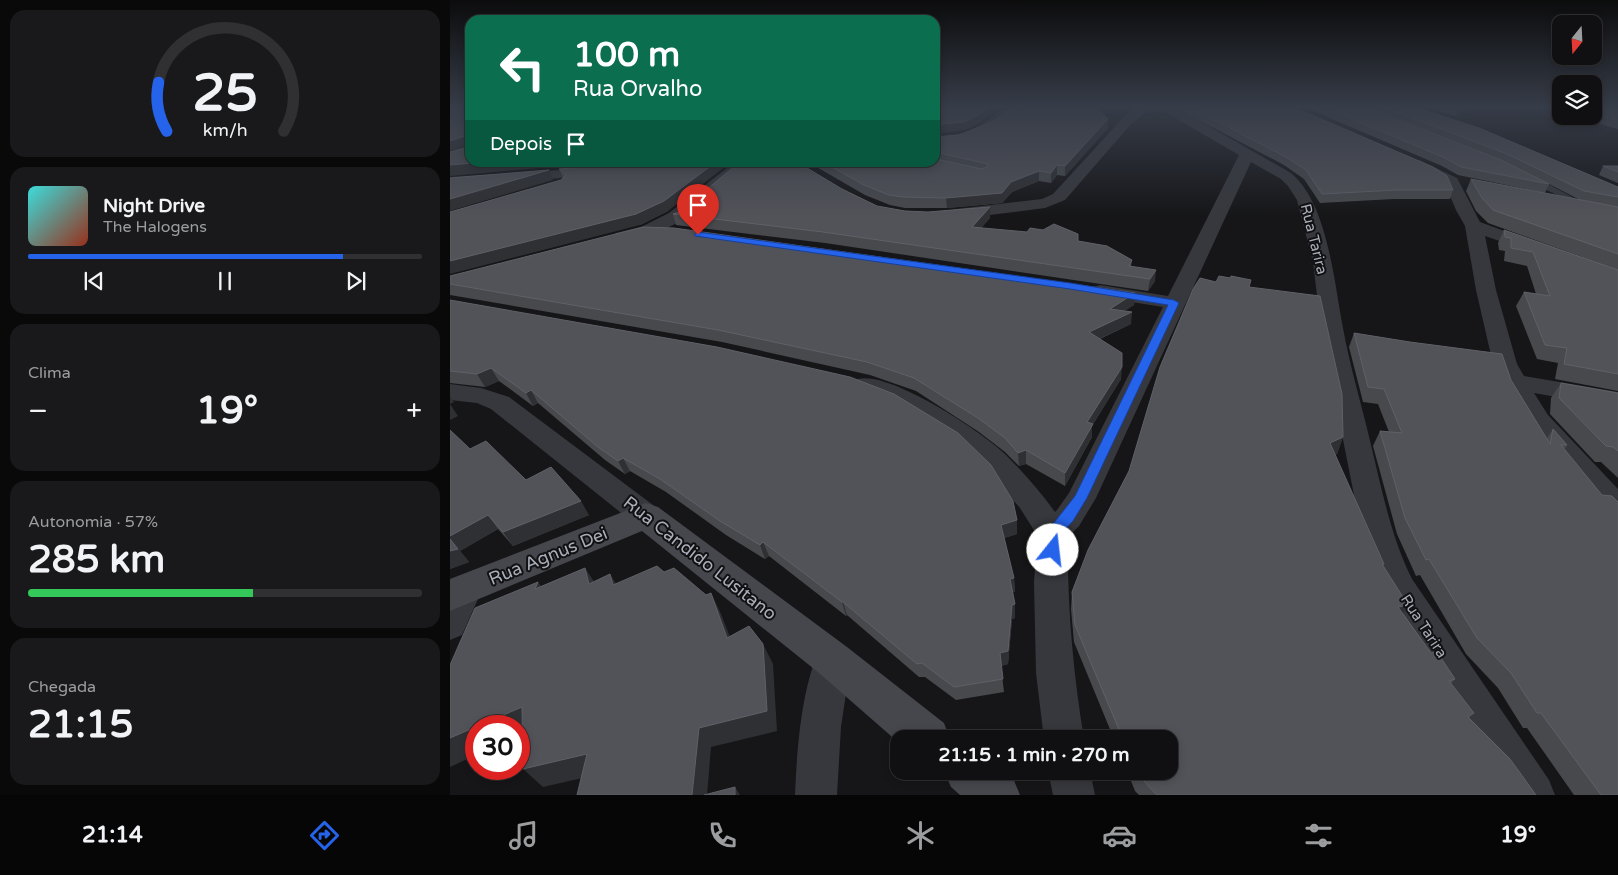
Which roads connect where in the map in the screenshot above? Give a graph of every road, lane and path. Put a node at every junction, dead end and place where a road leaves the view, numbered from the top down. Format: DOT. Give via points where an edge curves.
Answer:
graph roads {
  1 [pos="1107,143"];
  2 [pos="1229,143"];
  3 [pos="1248,154"];
  4 [pos="1409,159"];
  5 [pos="739,167"];
  6 [pos="1529,178"];
  7 [pos="1452,181"];
  8 [pos="450,182"];
  9 [pos="1469,185"];
  10 [pos="541,190"];
  11 [pos="1533,198"];
  12 [pos="1593,209"];
  13 [pos="945,215"];
  14 [pos="1474,226"];
  15 [pos="647,230"];
  16 [pos="688,233"];
  17 [pos="610,240"];
  18 [pos="1546,252"];
  19 [pos="1079,288"];
  20 [pos="1174,303"];
  21 [pos="842,377"];
  22 [pos="1515,382"];
  23 [pos="450,392"];
  24 [pos="1618,400"];
  25 [pos="1618,508"];
  26 [pos="646,516"];
  27 [pos="1053,533"];
  28 [pos="458,592"];
  29 [pos="450,624"];
  30 [pos="833,660"];
  31 [pos="917,730"];
  32 [pos="1063,730"];
  33 [pos="978,780"];
  34 [pos="1071,780"];
  35 [pos="816,795"];
  36 [pos="996,795"];
  37 [pos="1074,795"];
  38 [pos="1534,795"];
  1 -- 13 [label="street, Rua Tarira" via="1052,201"];
  2 -- 3 [label="street, Rua Tarira"];
  3 -- 20 [label="street"];
  3 -- 38 [label="street, Rua Tarira" via="1286,176 1305,200 1319,249 1332,329 1386,560 1404,596"];
  4 -- 7 [label="street"];
  5 -- 15 [label="street" via="675,217"];
  6 -- 12 [label="lane"];
  7 -- 9 [label="street"];
  7 -- 14 [label="street"];
  8 -- 10 [label="street" via="607,170"];
  11 -- 12 [label="street"];
  14 -- 18 [label="street"];
  14 -- 22 [label="street" via="1505,364"];
  15 -- 16 [label="street"];
  15 -- 17 [label="street"];
  19 -- 20 [label="street"];
  20 -- 27 [label="street" via="1081,498"];
  21 -- 27 [label="street" via="906,399 969,439 994,460 1030,500"];
  22 -- 24 [label="street"];
  22 -- 25 [label="street" via="1540,421 1576,465"];
  23 -- 26 [label="street, Rua Candido Lusitano" via="481,396 500,403"];
  26 -- 28 [label="street, Rua Agnus Dei"];
  26 -- 30 [label="street, Rua Candido Lusitano"];
  27 -- 32 [label="street" via="1051,583 1055,674"];
  28 -- 29 [label="street"];
  30 -- 31 [label="street, Rua Candido Lusitano"];
  30 -- 35 [label="street" via="819,735"];
  33 -- 36 [label="street"];
  34 -- 37 [label="street"];
}
